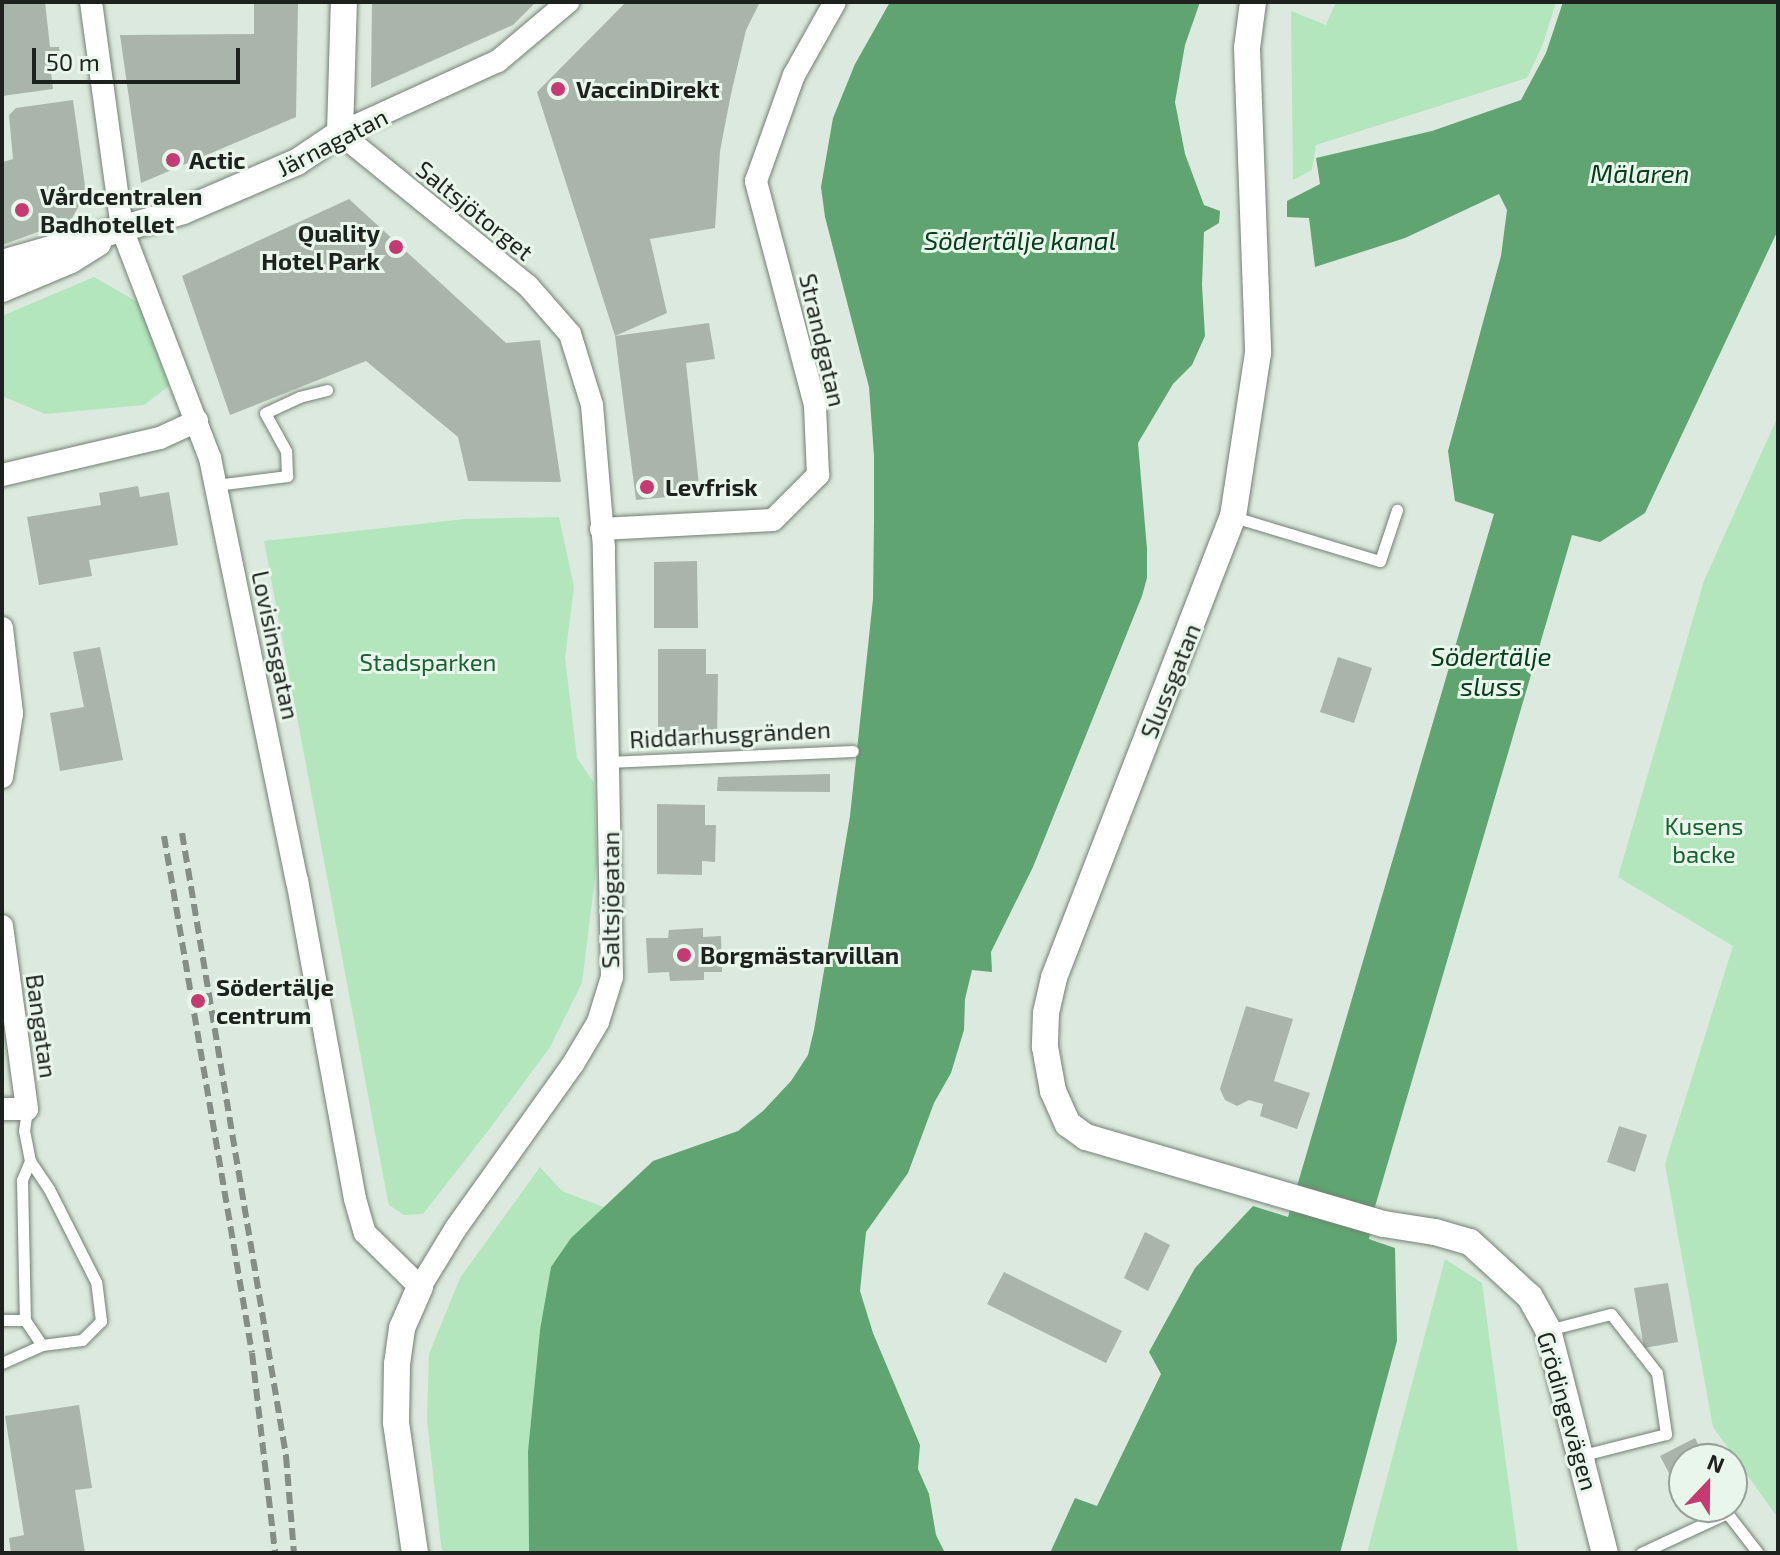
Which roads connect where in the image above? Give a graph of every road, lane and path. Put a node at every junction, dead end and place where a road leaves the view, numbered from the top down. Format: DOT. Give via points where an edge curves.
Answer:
graph roads {
  1 [pos="91,2"];
  2 [pos="344,2"];
  3 [pos="568,2"];
  4 [pos="835,2"];
  5 [pos="1253,2"];
  6 [pos="340,133"];
  7 [pos="122,229"];
  8 [pos="2,263"];
  9 [pos="2,289"];
  10 [pos="570,334"];
  11 [pos="327,390"];
  12 [pos="197,421"];
  13 [pos="2,475"];
  14 [pos="216,485"];
  15 [pos="1397,510"];
  16 [pos="1233,516"];
  17 [pos="601,529"];
  18 [pos="2,628"];
  19 [pos="853,751"];
  20 [pos="608,762"];
  21 [pos="2,777"];
  22 [pos="2,926"];
  23 [pos="2,1109"];
  24 [pos="27,1109"];
  25 [pos="30,1161"];
  26 [pos="1384,1224"];
  27 [pos="420,1287"];
  28 [pos="2,1320"];
  29 [pos="25,1320"];
  30 [pos="1548,1330"];
  31 [pos="42,1345"];
  32 [pos="2,1363"];
  33 [pos="1583,1455"];
  34 [pos="415,1553"];
  35 [pos="1605,1553"];
  36 [pos="1641,1553"];
  37 [pos="1758,1553"];
  1 -- 7 [label="street, Lovisinsgatan"];
  2 -- 6 [label="street"];
  3 -- 6 [label="street, Järnagatan" via="498,61"];
  4 -- 17 [label="street, Strandgatan" via="794,75 756,181 815,405 818,475 773,520"];
  5 -- 16 [label="street, Slussgatan" via="1247,48 1258,353"];
  6 -- 7 [label="street, Järnagatan" via="297,162 183,211"];
  6 -- 10 [label="street, Saltsjötorget" via="528,286"];
  7 -- 8 [label="street, Järnagatan"];
  7 -- 9 [label="street, Järnagatan" via="71,260"];
  7 -- 12 [label="street, Lovisinsgatan"];
  10 -- 17 [label="street, Saltsjögatan" via="592,405"];
  11 -- 14 [label="lane" via="265,413 286,451 287,476"];
  12 -- 13 [label="street" via="160,438"];
  12 -- 14 [label="street, Lovisinsgatan"];
  14 -- 27 [label="street, Lovisinsgatan" via="297,880 355,1199 365,1233"];
  15 -- 16 [label="lane" via="1380,561"];
  16 -- 26 [label="street, Slussgatan" via="1054,978 1045,1047 1058,1104 1068,1124 1086,1137"];
  17 -- 20 [label="street, Saltsjögatan"];
  18 -- 21 [label="street" via="12,713"];
  19 -- 20 [label="lane, Riddarhusgränden"];
  20 -- 27 [label="street, Saltsjögatan" via="612,977 598,1022"];
  22 -- 24 [label="street, Bangatan"];
  23 -- 24 [label="street, Bangatan"];
  24 -- 25 [label="lane" via="24,1131"];
  25 -- 29 [label="lane" via="22,1180"];
  25 -- 31 [label="lane" via="96,1282 101,1321 82,1340"];
  26 -- 30 [label="street, Grödingevägen" via="1470,1242 1530,1297"];
  27 -- 34 [label="street, Saltsjögatan" via="402,1328 397,1364 396,1422"];
  28 -- 29 [label="lane"];
  29 -- 31 [label="lane"];
  30 -- 33 [label="street, Grödingevägen"];
  30 -- 33 [label="lane" via="1611,1314 1657,1373 1666,1434"];
  31 -- 32 [label="lane"];
  33 -- 35 [label="street, Grödingevägen"];
  36 -- 37 [label="lane" via="1727,1513"];
}
